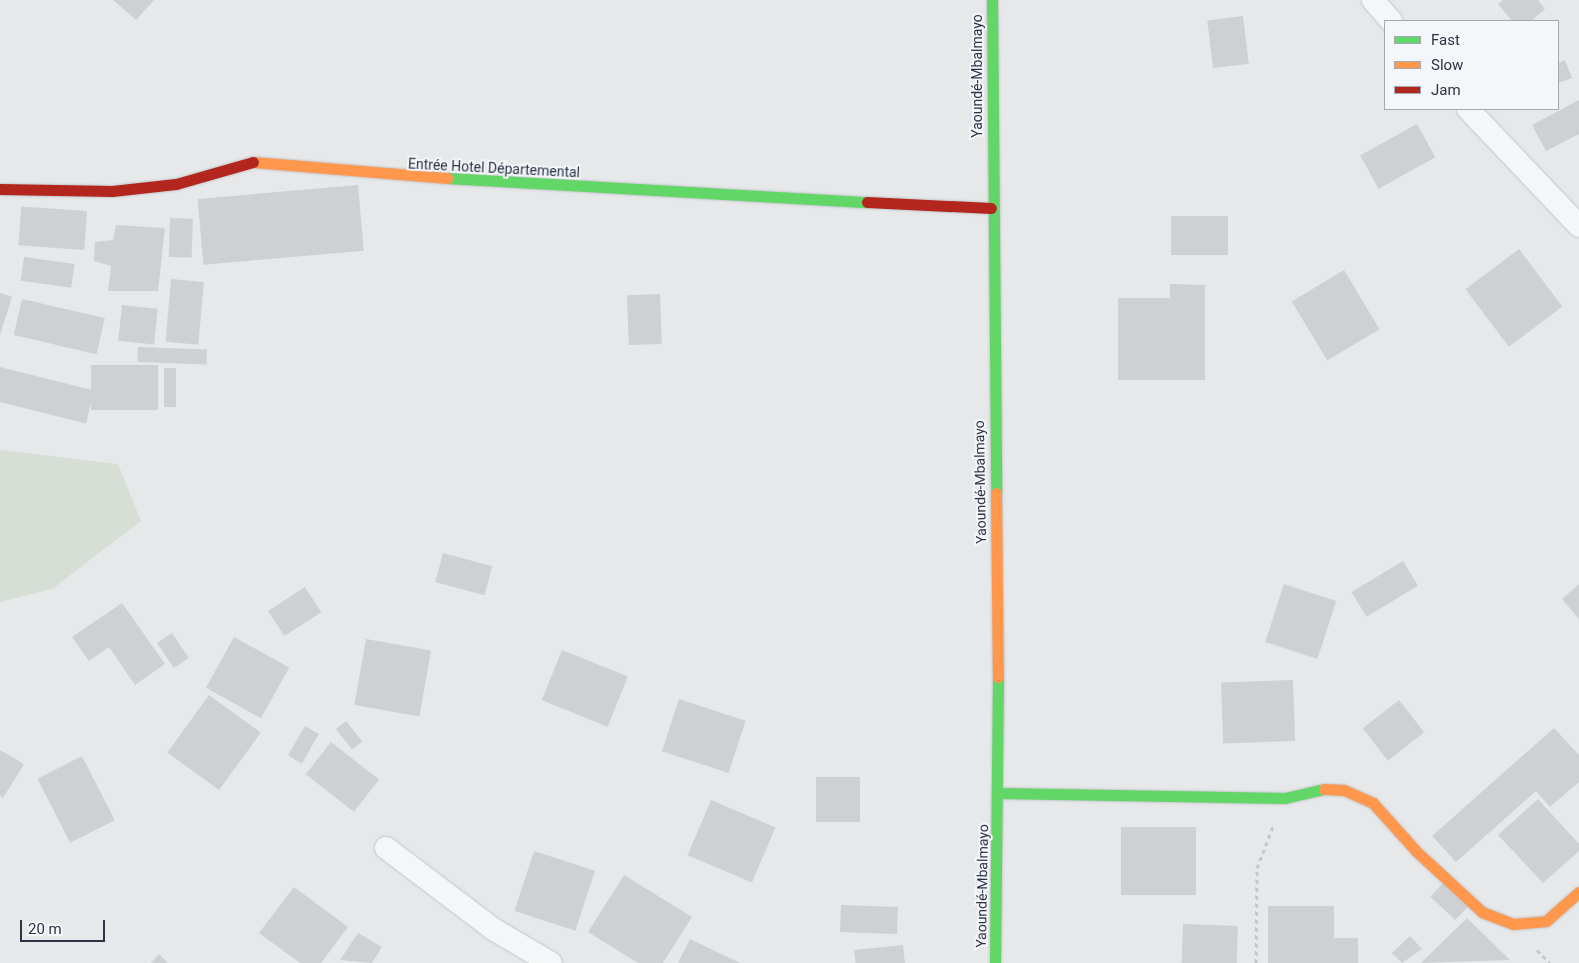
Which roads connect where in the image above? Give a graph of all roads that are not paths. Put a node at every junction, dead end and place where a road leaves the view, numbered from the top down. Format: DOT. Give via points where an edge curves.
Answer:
graph roads {
  1 [pos="992,0"];
  2 [pos="1373,0"];
  3 [pos="1390,20"];
  4 [pos="1469,110"];
  5 [pos="0,189"];
  6 [pos="991,208"];
  7 [pos="1579,226"];
  8 [pos="999,793"];
  9 [pos="386,848"];
  10 [pos="1579,892"];
  11 [pos="551,963"];
  12 [pos="995,963"];
  1 -- 6 [label="main road, Yaoundé-Mbalmayo"];
  2 -- 3 [label="street"];
  4 -- 7 [label="street"];
  5 -- 6 [label="main road, Entrée Hotel Départemental" via="112,191 176,184 250,162 526,186"];
  6 -- 8 [label="main road, Yaoundé-Mbalmayo"];
  8 -- 10 [label="main road" via="1285,798 1310,789 1344,790 1373,803 1416,851 1482,912 1513,924 1546,921"];
  8 -- 12 [label="main road, Yaoundé-Mbalmayo"];
  9 -- 11 [label="street" via="493,929"];
}
